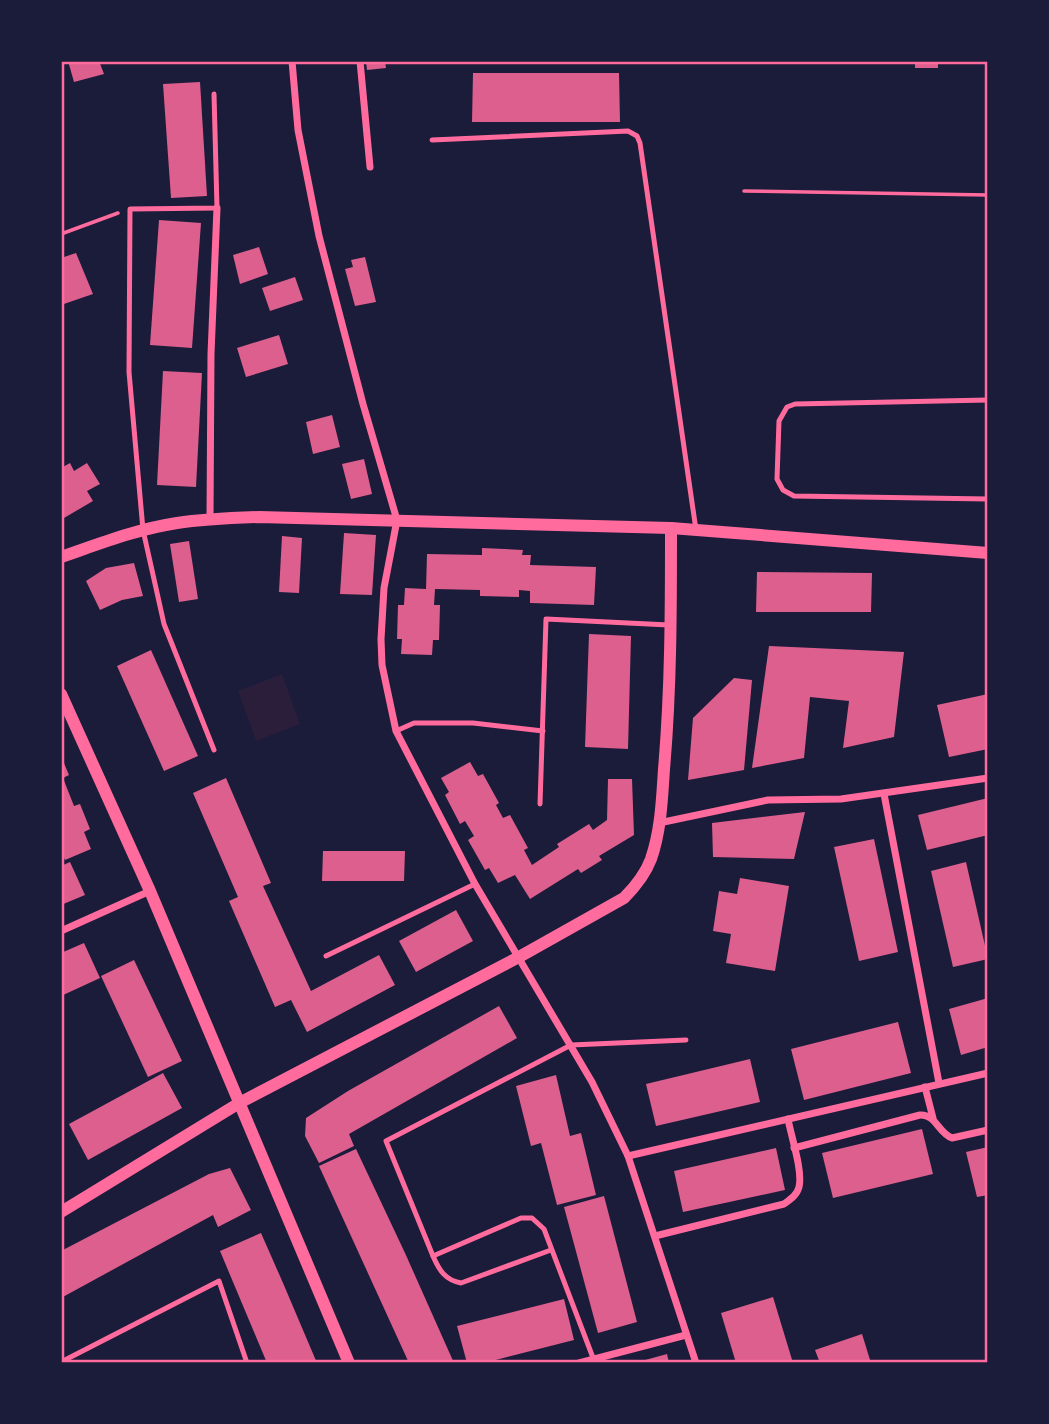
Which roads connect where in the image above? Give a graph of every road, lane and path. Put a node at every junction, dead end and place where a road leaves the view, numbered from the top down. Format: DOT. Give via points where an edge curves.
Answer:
graph roads {
  1 [pos="292,61"];
  2 [pos="360,61"];
  3 [pos="214,94"];
  4 [pos="432,140"];
  5 [pos="370,167"];
  6 [pos="744,191"];
  7 [pos="988,195"];
  8 [pos="217,208"];
  9 [pos="130,209"];
  10 [pos="61,234"];
  11 [pos="988,400"];
  12 [pos="988,499"];
  13 [pos="210,519"];
  14 [pos="397,520"];
  15 [pos="671,528"];
  16 [pos="143,530"];
  17 [pos="696,530"];
  18 [pos="988,553"];
  19 [pos="61,557"];
  20 [pos="671,626"];
  21 [pos="63,702"];
  22 [pos="396,731"];
  23 [pos="543,731"];
  24 [pos="214,750"];
  25 [pos="988,778"];
  26 [pos="884,794"];
  27 [pos="541,804"];
  28 [pos="659,824"];
  29 [pos="475,884"];
  30 [pos="150,891"];
  31 [pos="61,931"];
  32 [pos="326,956"];
  33 [pos="519,957"];
  34 [pos="686,1040"];
  35 [pos="571,1045"];
  36 [pos="988,1073"];
  37 [pos="939,1083"];
  38 [pos="925,1087"];
  39 [pos="241,1102"];
  40 [pos="933,1118"];
  41 [pos="788,1119"];
  42 [pos="988,1130"];
  43 [pos="794,1148"];
  44 [pos="628,1156"];
  45 [pos="61,1212"];
  46 [pos="655,1236"];
  47 [pos="551,1250"];
  48 [pos="433,1256"];
  49 [pos="686,1335"];
  50 [pos="595,1361"];
  51 [pos="61,1362"];
  52 [pos="247,1363"];
  53 [pos="349,1363"];
  54 [pos="579,1363"];
  55 [pos="696,1363"];
  1 -- 14 [label="street" via="298,130 319,236"];
  2 -- 5 [label="street"];
  3 -- 8 [label="lane"];
  4 -- 17 [label="lane" via="628,131 637,136"];
  6 -- 7 [label="path"];
  8 -- 9 [label="lane"];
  8 -- 13 [label="street"];
  9 -- 10 [label="path"];
  9 -- 16 [label="lane" via="129,372"];
  11 -- 12 [label="lane" via="795,404 787,407 779,421 777,479 783,490 794,496"];
  13 -- 14 [label="street"];
  13 -- 16 [label="street"];
  14 -- 15 [label="street"];
  14 -- 22 [label="street" via="384,588 382,639 382,664"];
  15 -- 17 [label="street"];
  15 -- 20 [label="street"];
  16 -- 19 [label="street"];
  16 -- 24 [label="lane" via="164,624"];
  17 -- 18 [label="street"];
  20 -- 23 [label="lane" via="546,619"];
  20 -- 28 [label="street"];
  21 -- 30 [label="street"];
  22 -- 23 [label="lane" via="414,723 473,723"];
  22 -- 29 [label="street"];
  23 -- 27 [label="lane"];
  25 -- 26 [label="street"];
  26 -- 28 [label="street" via="768,800"];
  26 -- 37 [label="street"];
  28 -- 33 [label="street" via="646,872 624,898"];
  29 -- 32 [label="lane"];
  29 -- 33 [label="street"];
  30 -- 31 [label="street"];
  30 -- 39 [label="street"];
  33 -- 35 [label="street"];
  33 -- 39 [label="street"];
  34 -- 35 [label="lane"];
  35 -- 44 [label="street"];
  35 -- 48 [label="lane" via="386,1141"];
  36 -- 37 [label="street"];
  37 -- 38 [label="street"];
  38 -- 40 [label="street"];
  38 -- 41 [label="street"];
  39 -- 45 [label="street"];
  39 -- 53 [label="street"];
  40 -- 42 [label="street" via="952,1138"];
  40 -- 43 [label="street" via="920,1115"];
  41 -- 43 [label="street"];
  41 -- 44 [label="street"];
  43 -- 46 [label="street" via="799,1188 784,1203"];
  44 -- 46 [label="street"];
  46 -- 49 [label="street"];
  47 -- 48 [label="lane" via="461,1283 450,1281"];
  47 -- 48 [label="lane" via="538,1222 521,1218"];
  47 -- 50 [label="lane"];
  49 -- 50 [label="street"];
  49 -- 55 [label="street"];
  50 -- 54 [label="street"];
  51 -- 52 [label="lane" via="219,1280"];
}
